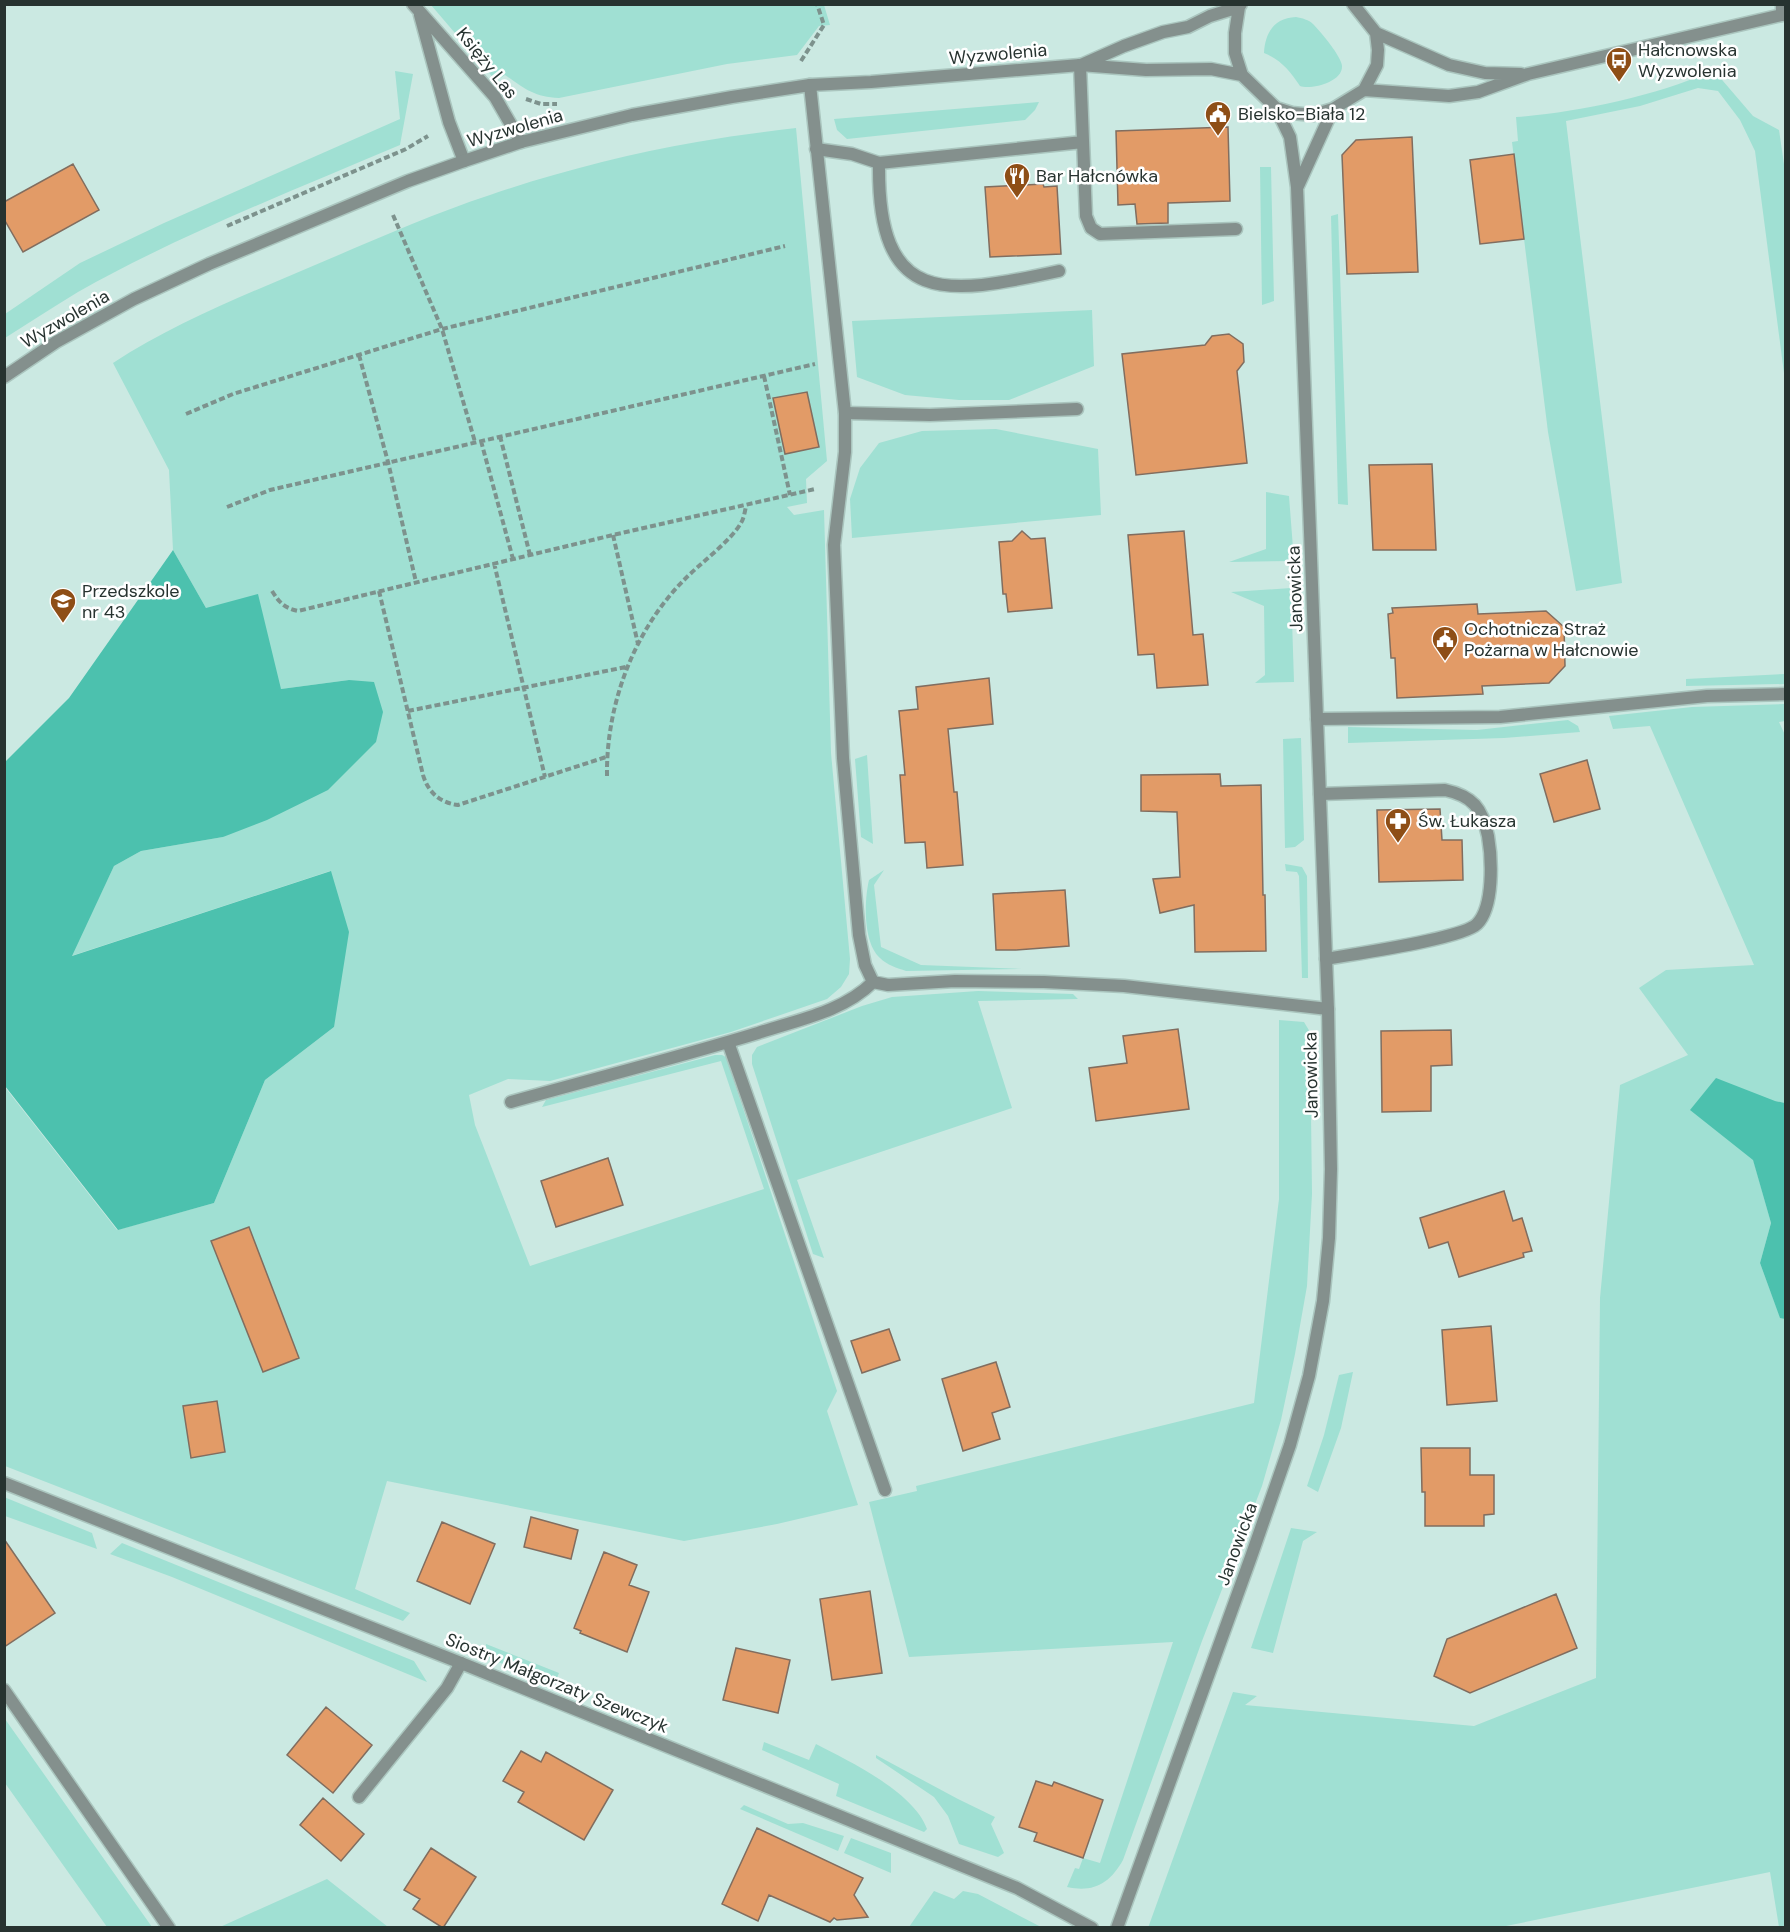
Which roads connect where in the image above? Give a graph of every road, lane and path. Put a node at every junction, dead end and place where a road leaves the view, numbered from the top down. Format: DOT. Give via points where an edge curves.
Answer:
graph roads {
  1 [pos="1353,4"];
  2 [pos="1240,6"];
  3 [pos="416,8"];
  4 [pos="1783,11"];
  5 [pos="1376,33"];
  6 [pos="1080,65"];
  7 [pos="1528,74"];
  8 [pos="1242,75"];
  9 [pos="810,85"];
  10 [pos="1364,90"];
  11 [pos="1276,108"];
  12 [pos="1333,110"];
  13 [pos="521,142"];
  14 [pos="1083,142"];
  15 [pos="816,149"];
  16 [pos="464,161"];
  17 [pos="879,163"];
  18 [pos="1298,187"];
  19 [pos="385,192"];
  20 [pos="1236,229"];
  21 [pos="785,246"];
  22 [pos="1059,271"];
  23 [pos="442,329"];
  24 [pos="359,355"];
  25 [pos="840,362"];
  26 [pos="4,376"];
  27 [pos="764,376"];
  28 [pos="1077,409"];
  29 [pos="845,413"];
  30 [pos="186,414"];
  31 [pos="500,436"];
  32 [pos="481,441"];
  33 [pos="475,442"];
  34 [pos="388,462"];
  35 [pos="843,484"];
  36 [pos="790,495"];
  37 [pos="747,505"];
  38 [pos="227,507"];
  39 [pos="613,535"];
  40 [pos="530,555"];
  41 [pos="513,559"];
  42 [pos="494,563"];
  43 [pos="416,582"];
  44 [pos="272,591"];
  45 [pos="380,591"];
  46 [pos="638,645"];
  47 [pos="627,667"];
  48 [pos="524,687"];
  49 [pos="1785,694"];
  50 [pos="408,711"];
  51 [pos="1317,719"];
  52 [pos="606,757"];
  53 [pos="607,776"];
  54 [pos="545,777"];
  55 [pos="1320,795"];
  56 [pos="1326,959"];
  57 [pos="873,982"];
  58 [pos="1328,1009"];
  59 [pos="728,1042"];
  60 [pos="511,1102"];
  61 [pos="4,1483"];
  62 [pos="885,1490"];
  63 [pos="461,1663"];
  64 [pos="4,1690"];
  65 [pos="359,1797"];
  66 [pos="169,1928"];
  67 [pos="1092,1928"];
  68 [pos="1117,1928"];
  1 -- 5 [label="street"];
  2 -- 6 [label="street, Wyzwolenia" via="1188,27 1124,45"];
  2 -- 8 [label="street" via="1235,53"];
  3 -- 13 [label="street, Księży Las" via="495,96"];
  3 -- 16 [label="street, Księży Las"];
  4 -- 7 [label="street"];
  5 -- 7 [label="street" via="1449,65 1485,73"];
  5 -- 10 [label="street" via="1377,65"];
  6 -- 8 [label="street, Wyzwolenia" via="1211,69"];
  6 -- 9 [label="street, Wyzwolenia"];
  6 -- 14 [label="street"];
  7 -- 10 [label="street" via="1478,92 1449,96"];
  8 -- 11 [label="street"];
  9 -- 13 [label="street, Wyzwolenia" via="632,115"];
  9 -- 15 [label="street"];
  10 -- 12 [label="street"];
  11 -- 12 [label="street" via="1313,115"];
  11 -- 18 [label="street, Janowicka" via="1290,137"];
  12 -- 18 [label="street, Janowicka"];
  13 -- 16 [label="street, Wyzwolenia"];
  14 -- 17 [label="street"];
  14 -- 20 [label="street" via="1086,216 1091,228 1100,234"];
  15 -- 17 [label="street"];
  15 -- 25 [label="street"];
  16 -- 19 [label="street, Wyzwolenia"];
  17 -- 22 [label="street" via="882,221 889,243 909,273 922,281 970,286"];
  18 -- 51 [label="street, Janowicka"];
  19 -- 23 [label="path"];
  19 -- 26 [label="street, Wyzwolenia" via="134,299"];
  21 -- 23 [label="path"];
  23 -- 24 [label="path"];
  23 -- 33 [label="path"];
  24 -- 30 [label="path" via="233,394"];
  24 -- 34 [label="path"];
  25 -- 27 [label="path" via="818,363"];
  25 -- 29 [label="street"];
  27 -- 31 [label="path"];
  27 -- 36 [label="path"];
  28 -- 29 [label="street" via="930,415"];
  29 -- 35 [label="street"];
  31 -- 32 [label="path"];
  31 -- 40 [label="path"];
  32 -- 33 [label="path"];
  32 -- 41 [label="path"];
  33 -- 34 [label="path"];
  34 -- 38 [label="path" via="270,490"];
  34 -- 43 [label="path"];
  35 -- 36 [label="path"];
  35 -- 57 [label="street" via="834,545 843,758 859,935"];
  36 -- 37 [label="path"];
  37 -- 39 [label="path"];
  37 -- 46 [label="path" via="741,523 670,596"];
  39 -- 40 [label="path"];
  39 -- 46 [label="path"];
  40 -- 41 [label="path"];
  41 -- 42 [label="path"];
  42 -- 43 [label="path"];
  42 -- 48 [label="path"];
  43 -- 45 [label="path"];
  44 -- 45 [label="path" via="287,609 298,611"];
  45 -- 50 [label="path"];
  46 -- 47 [label="path"];
  47 -- 48 [label="path"];
  47 -- 52 [label="path"];
  48 -- 50 [label="path"];
  48 -- 54 [label="path"];
  49 -- 51 [label="street" via="1707,696 1500,717"];
  50 -- 54 [label="path" via="426,785 448,804 458,805"];
  51 -- 55 [label="street, Janowicka"];
  52 -- 53 [label="path"];
  52 -- 54 [label="path"];
  55 -- 56 [label="street, Janowicka"];
  55 -- 56 [label="street" via="1445,790 1461,793 1472,801 1485,823 1491,870 1488,898 1476,926 1444,938"];
  56 -- 58 [label="street, Janowicka"];
  57 -- 58 [label="street" via="1124,986"];
  57 -- 59 [label="street" via="827,1011"];
  58 -- 68 [label="street, Janowicka" via="1329,1238 1323,1301 1305,1394 1272,1500"];
  59 -- 60 [label="street"];
  59 -- 62 [label="street"];
  61 -- 63 [label="street, Siostry Małgorzaty Szewczyk"];
  63 -- 65 [label="street" via="447,1688"];
  63 -- 67 [label="street, Siostry Małgorzaty Szewczyk" via="1017,1888"];
  64 -- 66 [label="street"];
}
